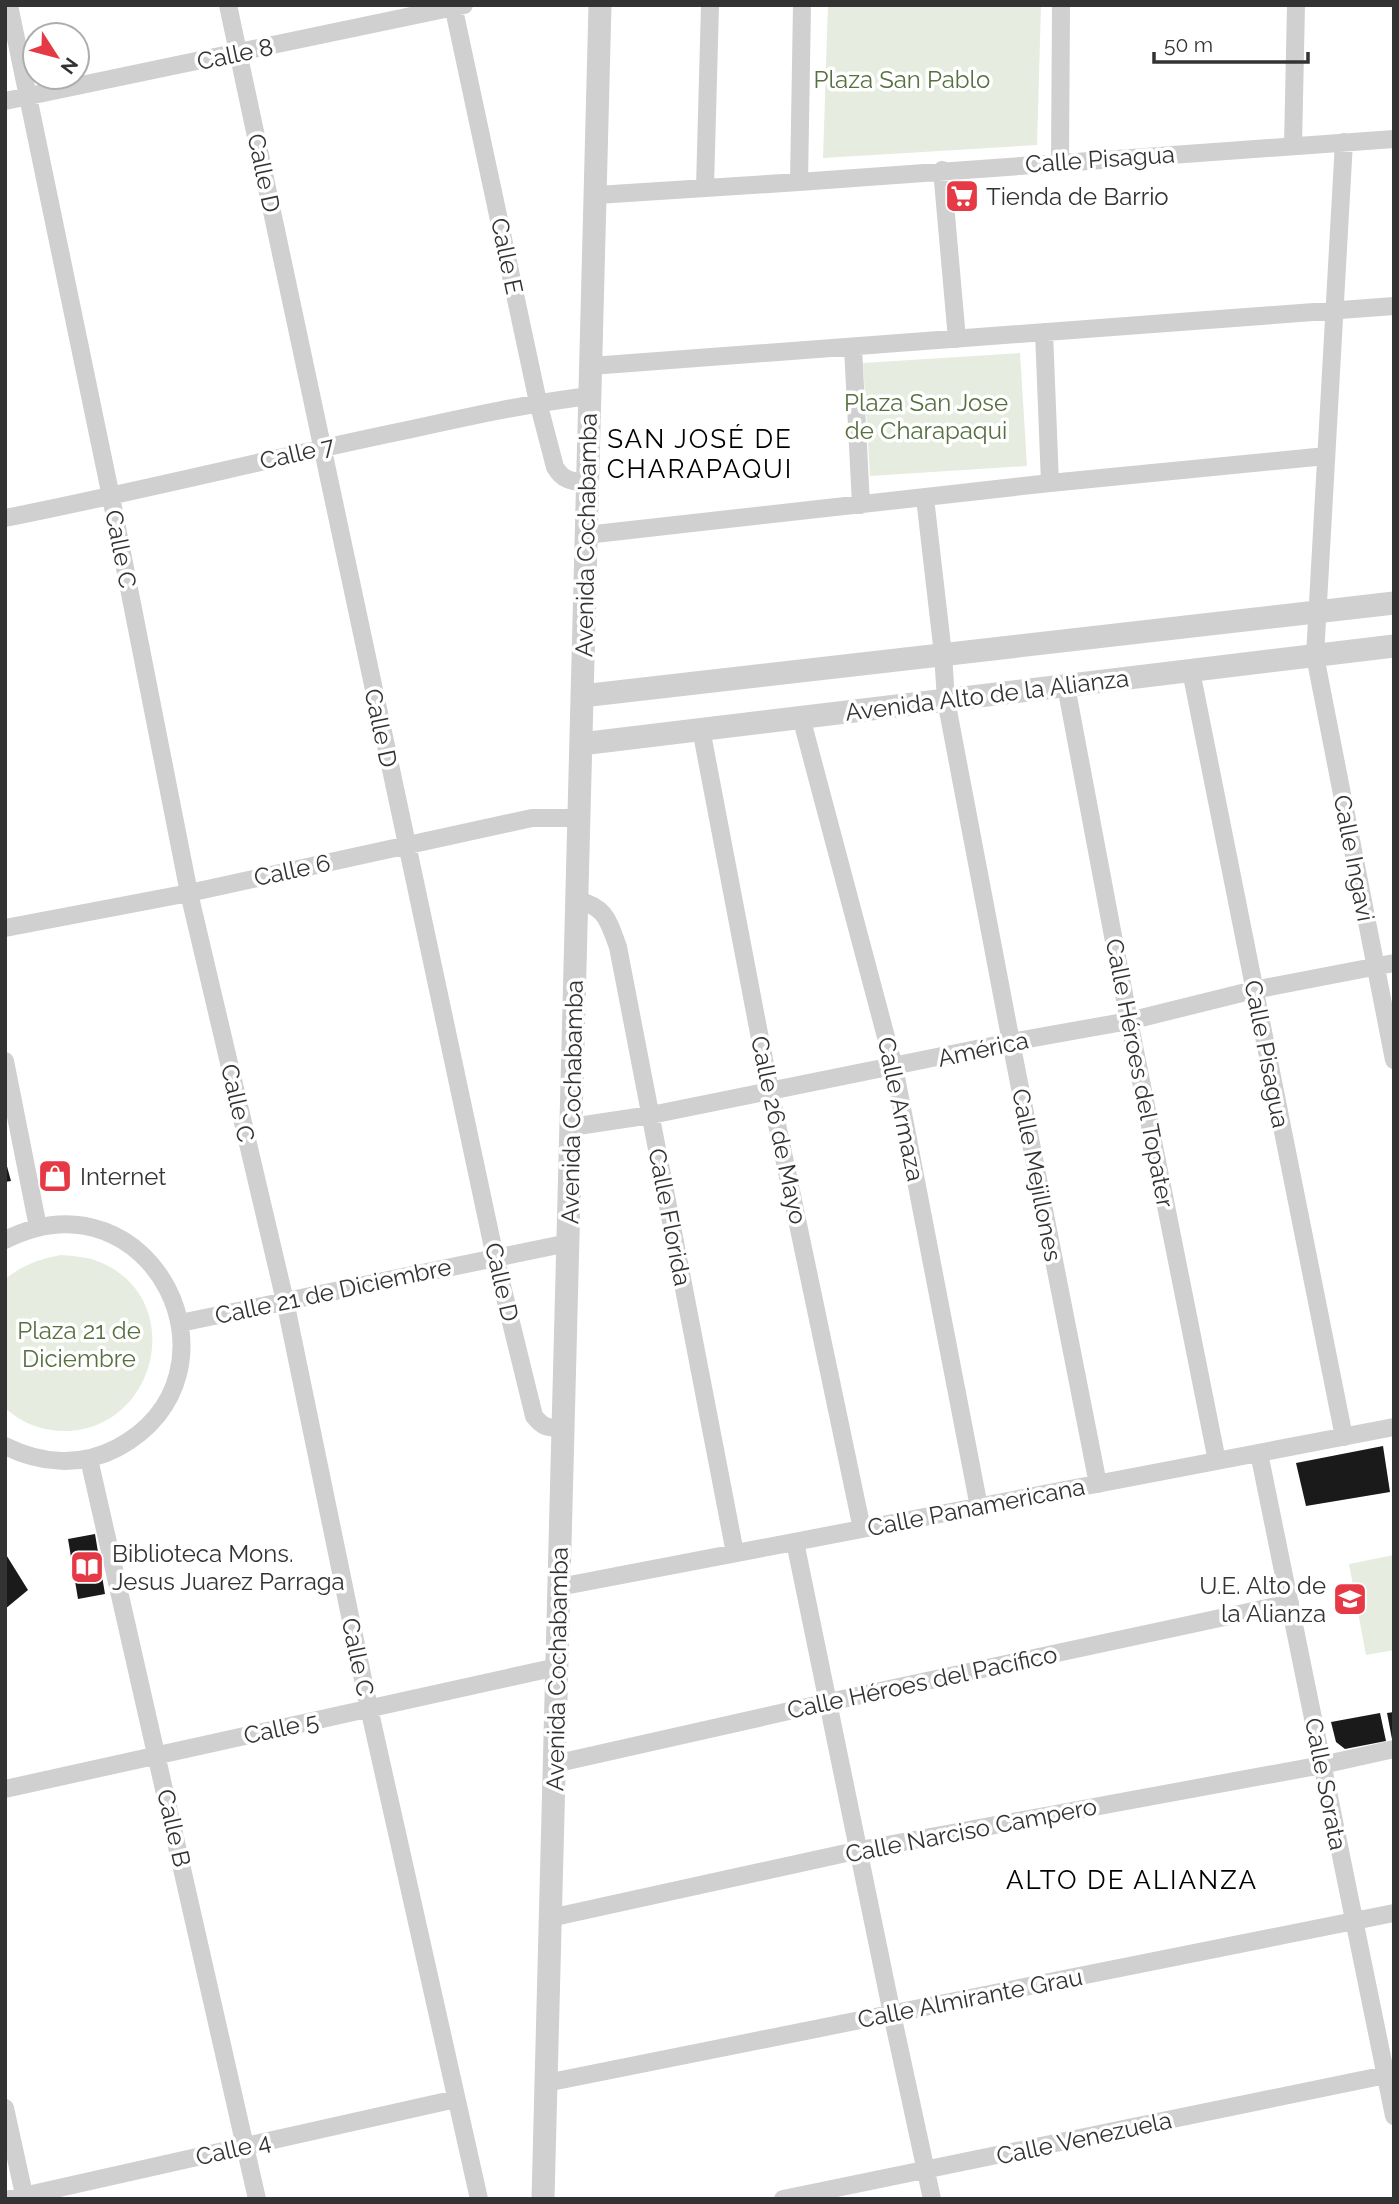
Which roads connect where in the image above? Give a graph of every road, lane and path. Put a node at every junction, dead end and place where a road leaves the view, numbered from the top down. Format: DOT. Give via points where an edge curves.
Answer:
graph roads {
  1 [pos="9,5"];
  2 [pos="228,5"];
  3 [pos="600,5"];
  4 [pos="710,5"];
  5 [pos="802,5"];
  6 [pos="1061,5"];
  7 [pos="1296,5"];
  8 [pos="457,6"];
  9 [pos="238,54"];
  10 [pos="30,96"];
  11 [pos="5,102"];
  12 [pos="1394,139"];
  13 [pos="1344,142"];
  14 [pos="1293,146"];
  15 [pos="1060,162"];
  16 [pos="942,170"];
  17 [pos="799,182"];
  18 [pos="705,187"];
  19 [pos="597,195"];
  20 [pos="1394,306"];
  21 [pos="1335,310"];
  22 [pos="1044,332"];
  23 [pos="957,339"];
  24 [pos="853,346"];
  25 [pos="590,366"];
  26 [pos="590,396"];
  27 [pos="538,402"];
  28 [pos="321,447"];
  29 [pos="1326,456"];
  30 [pos="587,483"];
  31 [pos="1050,483"];
  32 [pos="111,497"];
  33 [pos="925,498"];
  34 [pos="861,505"];
  35 [pos="5,518"];
  36 [pos="586,535"];
  37 [pos="1394,603"];
  38 [pos="1318,612"];
  39 [pos="1394,646"];
  40 [pos="943,654"];
  41 [pos="1315,656"];
  42 [pos="1191,671"];
  43 [pos="1066,686"];
  44 [pos="582,695"];
  45 [pos="946,700"];
  46 [pos="801,717"];
  47 [pos="701,729"];
  48 [pos="581,744"];
  49 [pos="579,818"];
  50 [pos="406,845"];
  51 [pos="189,892"];
  52 [pos="577,900"];
  53 [pos="5,928"];
  54 [pos="1394,963"];
  55 [pos="1375,967"];
  56 [pos="1254,990"];
  57 [pos="1129,1021"];
  58 [pos="1011,1042"];
  59 [pos="1394,1060"];
  60 [pos="5,1061"];
  61 [pos="894,1067"];
  62 [pos="770,1091"];
  63 [pos="651,1115"];
  64 [pos="571,1127"];
  65 [pos="38,1227"];
  66 [pos="5,1240"];
  67 [pos="568,1243"];
  68 [pos="495,1257"];
  69 [pos="285,1301"];
  70 [pos="180,1323"];
  71 [pos="1394,1427"];
  72 [pos="563,1428"];
  73 [pos="1344,1437"];
  74 [pos="5,1446"];
  75 [pos="1259,1453"];
  76 [pos="89,1458"];
  77 [pos="1217,1461"];
  78 [pos="1098,1484"];
  79 [pos="979,1507"];
  80 [pos="862,1529"];
  81 [pos="795,1542"];
  82 [pos="735,1553"];
  83 [pos="559,1587"];
  84 [pos="1290,1603"];
  85 [pos="557,1667"];
  86 [pos="829,1702"];
  87 [pos="369,1709"];
  88 [pos="1394,1749"];
  89 [pos="157,1755"];
  90 [pos="554,1764"];
  91 [pos="1322,1765"];
  92 [pos="5,1789"];
  93 [pos="860,1850"];
  94 [pos="1394,1913"];
  95 [pos="550,1918"];
  96 [pos="1354,1921"];
  97 [pos="892,2014"];
  98 [pos="1385,2075"];
  99 [pos="546,2083"];
  100 [pos="456,2099"];
  101 [pos="5,2108"];
  102 [pos="1394,2116"];
  103 [pos="246,2146"];
  104 [pos="926,2171"];
  105 [pos="20,2198"];
  106 [pos="257,2199"];
  107 [pos="479,2199"];
  108 [pos="543,2199"];
  109 [pos="783,2199"];
  110 [pos="932,2199"];
  1 -- 10 [label="street, Calle C"];
  2 -- 9 [label="street, Calle D"];
  3 -- 19 [label="street, Avenida Cochabamba"];
  4 -- 18 [label="street"];
  5 -- 17 [label="street"];
  6 -- 15 [label="street"];
  7 -- 14 [label="street"];
  8 -- 9 [label="street, Calle 8"];
  8 -- 27 [label="street, Calle E"];
  9 -- 10 [label="street, Calle 8"];
  9 -- 28 [label="street, Calle D"];
  10 -- 11 [label="street, Calle 8"];
  10 -- 32 [label="street, Calle C"];
  12 -- 13 [label="street, Calle Pisagua"];
  13 -- 14 [label="street, Calle Pisagua"];
  13 -- 21 [label="street, Calle Ingavi"];
  14 -- 15 [label="street, Calle Pisagua"];
  15 -- 16 [label="street, Calle Pisagua"];
  16 -- 17 [label="street, Calle Pisagua"];
  16 -- 23 [label="street"];
  17 -- 18 [label="street, Calle Pisagua"];
  18 -- 19 [label="street, Calle Pisagua"];
  19 -- 25 [label="street, Avenida Cochabamba"];
  20 -- 21 [label="street"];
  21 -- 22 [label="street"];
  21 -- 29 [label="street, Calle Ingavi"];
  22 -- 23 [label="street"];
  22 -- 31 [label="street"];
  23 -- 24 [label="street"];
  24 -- 25 [label="street"];
  24 -- 34 [label="street"];
  25 -- 26 [label="street, Avenida Cochabamba"];
  26 -- 27 [label="street, Calle 7"];
  26 -- 30 [label="street, Avenida Cochabamba"];
  27 -- 28 [label="street, Calle 7"];
  27 -- 30 [label="street, Calle E" via="560,476"];
  28 -- 32 [label="street, Calle 7"];
  28 -- 50 [label="street, Calle D"];
  29 -- 31 [label="street"];
  29 -- 38 [label="street, Calle Ingavi"];
  30 -- 36 [label="street, Avenida Cochabamba"];
  31 -- 33 [label="street"];
  32 -- 35 [label="street, Calle 7"];
  32 -- 51 [label="street, Calle C"];
  33 -- 34 [label="street"];
  33 -- 40 [label="street, Calle Mejillones"];
  34 -- 36 [label="street"];
  36 -- 44 [label="street, Avenida Cochabamba"];
  37 -- 38 [label="street, Avenida Alto de la Alianza"];
  38 -- 40 [label="street, Avenida Alto de la Alianza"];
  38 -- 41 [label="street, Calle Ingavi"];
  39 -- 41 [label="street, Avenida Alto de la Alianza"];
  40 -- 44 [label="street, Avenida Alto de la Alianza"];
  40 -- 45 [label="street, Calle Mejillones"];
  41 -- 42 [label="street, Avenida Alto de la Alianza"];
  41 -- 55 [label="street, Calle Ingavi"];
  42 -- 43 [label="street, Avenida Alto de la Alianza"];
  42 -- 56 [label="street, Calle Pisagua"];
  43 -- 45 [label="street, Avenida Alto de la Alianza"];
  43 -- 57 [label="street, Calle Héroes del Topater"];
  44 -- 48 [label="street, Avenida Cochabamba"];
  45 -- 46 [label="street, Avenida Alto de la Alianza"];
  45 -- 58 [label="street, Calle Mejillones"];
  46 -- 47 [label="street, Avenida Alto de la Alianza"];
  46 -- 61 [label="street, Calle Armaza"];
  47 -- 48 [label="street, Avenida Alto de la Alianza"];
  47 -- 62 [label="street, Calle 26 de Mayo"];
  48 -- 49 [label="street, Avenida Cochabamba"];
  49 -- 50 [label="street, Calle 6" via="532,818"];
  49 -- 52 [label="street, Avenida Cochabamba"];
  50 -- 51 [label="street, Calle 6"];
  50 -- 68 [label="street, Calle D"];
  51 -- 53 [label="street, Calle 6"];
  51 -- 69 [label="street, Calle C"];
  52 -- 63 [label="street, Calle Florida" via="602,910 618,947"];
  52 -- 64 [label="street, Avenida Cochabamba"];
  54 -- 55 [label="street, América"];
  55 -- 56 [label="street, América"];
  55 -- 59 [label="street, Calle Ingavi"];
  56 -- 57 [label="street, América"];
  56 -- 73 [label="street, Calle Pisagua"];
  57 -- 58 [label="street, América"];
  57 -- 77 [label="street, Calle Héroes del Topater"];
  58 -- 61 [label="street, América"];
  58 -- 78 [label="street, Calle Mejillones"];
  60 -- 65 [label="street"];
  61 -- 62 [label="street, América"];
  61 -- 79 [label="street, Calle Armaza"];
  62 -- 63 [label="street, América"];
  62 -- 80 [label="street, Calle 26 de Mayo"];
  63 -- 64 [label="street, América"];
  63 -- 82 [label="street, Calle Florida"];
  64 -- 67 [label="street, Avenida Cochabamba"];
  65 -- 66 [label="street"];
  65 -- 70 [label="street" via="80,1226 121,1239 166,1283"];
  67 -- 68 [label="street, Calle 21 de Diciembre"];
  67 -- 72 [label="street, Avenida Cochabamba"];
  68 -- 69 [label="street, Calle 21 de Diciembre"];
  68 -- 72 [label="street, Calle D" via="534,1416 547,1428"];
  69 -- 70 [label="street, Calle 21 de Diciembre"];
  69 -- 87 [label="street, Calle C"];
  70 -- 76 [label="street" via="178,1372 156,1417 126,1443"];
  71 -- 73 [label="street, Calle Panamericana"];
  72 -- 83 [label="street, Avenida Cochabamba"];
  73 -- 75 [label="street, Calle Panamericana"];
  74 -- 76 [label="street" via="43,1460"];
  75 -- 77 [label="street, Calle Panamericana"];
  75 -- 84 [label="street, Calle Sorata"];
  76 -- 89 [label="street, Calle B"];
  77 -- 78 [label="street, Calle Panamericana"];
  78 -- 79 [label="street, Calle Panamericana"];
  79 -- 80 [label="street, Calle Panamericana"];
  80 -- 81 [label="street, Calle Panamericana"];
  81 -- 82 [label="street, Calle Panamericana"];
  81 -- 86 [label="street"];
  82 -- 83 [label="street, Calle Panamericana"];
  83 -- 85 [label="street, Avenida Cochabamba"];
  84 -- 86 [label="street, Calle Héroes del Pacífico"];
  84 -- 91 [label="street, Calle Sorata"];
  85 -- 87 [label="street, Calle 5"];
  85 -- 90 [label="street, Avenida Cochabamba"];
  86 -- 90 [label="street, Calle Héroes del Pacífico"];
  86 -- 93 [label="street"];
  87 -- 89 [label="street, Calle 5"];
  87 -- 100 [label="street, Calle C"];
  88 -- 91 [label="street, Calle Narciso Campero"];
  89 -- 92 [label="street, Calle 5"];
  89 -- 103 [label="street, Calle B"];
  90 -- 95 [label="street, Avenida Cochabamba"];
  91 -- 93 [label="street, Calle Narciso Campero"];
  91 -- 96 [label="street, Calle Sorata"];
  93 -- 95 [label="street, Calle Narciso Campero"];
  93 -- 97 [label="street"];
  94 -- 96 [label="street, Calle Almirante Grau"];
  95 -- 99 [label="street, Avenida Cochabamba"];
  96 -- 97 [label="street, Calle Almirante Grau"];
  96 -- 98 [label="street, Calle Sorata"];
  97 -- 99 [label="street, Calle Almirante Grau"];
  97 -- 104 [label="street"];
  98 -- 102 [label="street, Calle Sorata"];
  98 -- 104 [label="street, Calle Venezuela"];
  99 -- 108 [label="street, Avenida Cochabamba"];
  100 -- 103 [label="street, Calle 4"];
  100 -- 107 [label="street, Calle C"];
  101 -- 105 [label="street"];
  103 -- 105 [label="street, Calle 4"];
  103 -- 106 [label="street, Calle B"];
  104 -- 109 [label="street, Calle Venezuela"];
  104 -- 110 [label="street"];
}
